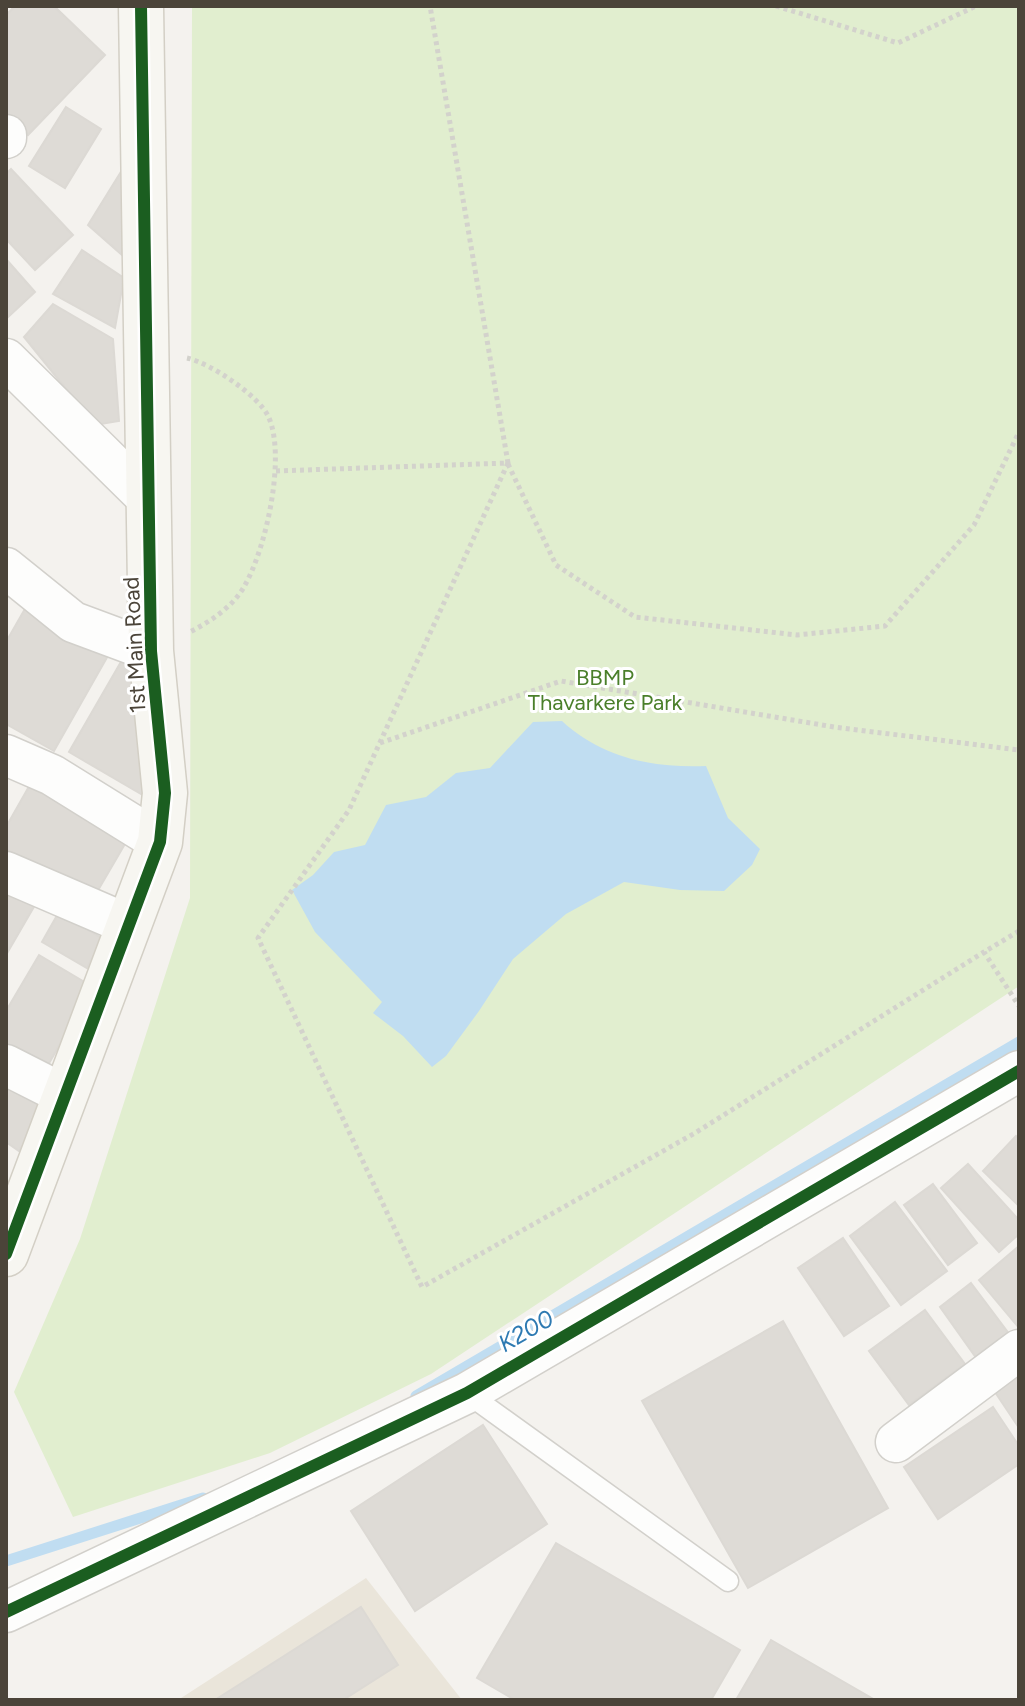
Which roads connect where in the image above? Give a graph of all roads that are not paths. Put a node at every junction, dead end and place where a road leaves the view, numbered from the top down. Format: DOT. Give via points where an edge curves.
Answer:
graph roads {
  1 [pos="141,6"];
  2 [pos="6,359"];
  3 [pos="149,500"];
  4 [pos="6,568"];
  5 [pos="151,651"];
  6 [pos="6,755"];
  7 [pos="160,842"];
  8 [pos="6,872"];
  9 [pos="129,925"];
  10 [pos="6,1065"];
  11 [pos="1019,1071"];
  12 [pos="65,1095"];
  13 [pos="6,1254"];
  14 [pos="1019,1350"];
  15 [pos="467,1393"];
  16 [pos="896,1442"];
  17 [pos="728,1581"];
  18 [pos="6,1612"];
  1 -- 3 [label="street, 1st Main Road"];
  2 -- 3 [label="street"];
  3 -- 5 [label="street, 1st Main Road"];
  4 -- 5 [label="street" via="73,622"];
  5 -- 7 [label="street, 1st Main Road" via="165,793"];
  6 -- 7 [label="street" via="52,775"];
  7 -- 9 [label="street, 1st Main Road"];
  8 -- 9 [label="street"];
  9 -- 12 [label="street, 1st Main Road"];
  10 -- 12 [label="street"];
  11 -- 15 [label="street"];
  12 -- 13 [label="street, 1st Main Road"];
  14 -- 16 [label="street"];
  15 -- 17 [label="lane"];
  15 -- 18 [label="street"];
}
